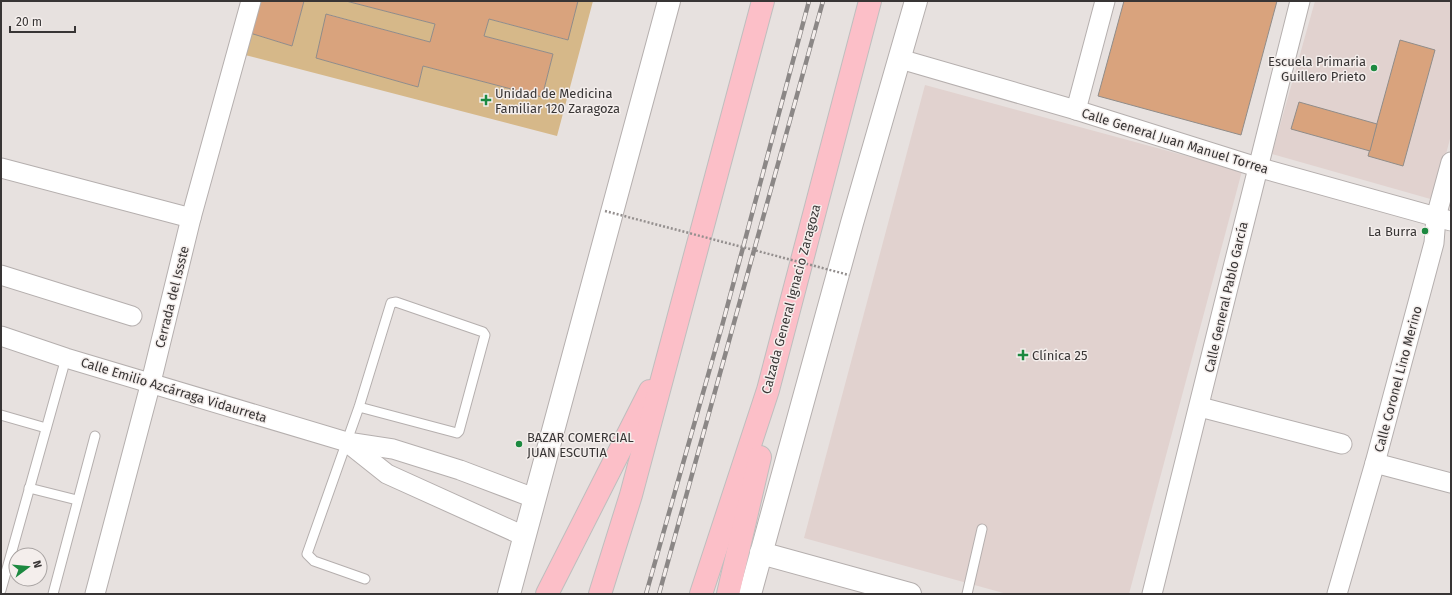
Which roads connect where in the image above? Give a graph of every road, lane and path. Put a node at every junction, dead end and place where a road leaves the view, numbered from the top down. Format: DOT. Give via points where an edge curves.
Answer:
graph roads {
  1 [pos="251,1"];
  2 [pos="669,1"];
  3 [pos="763,1"];
  4 [pos="870,1"];
  5 [pos="916,1"];
  6 [pos="1105,1"];
  7 [pos="1300,1"];
  8 [pos="900,59"];
  9 [pos="1076,110"];
  10 [pos="1451,162"];
  11 [pos="1257,167"];
  12 [pos="1,168"];
  13 [pos="605,211"];
  14 [pos="192,218"];
  15 [pos="1444,219"];
  16 [pos="1,275"];
  17 [pos="849,275"];
  18 [pos="132,316"];
  19 [pos="1,336"];
  20 [pos="671,349"];
  21 [pos="66,358"];
  22 [pos="151,382"];
  23 [pos="768,390"];
  24 [pos="359,407"];
  25 [pos="1200,407"];
  26 [pos="1,415"];
  27 [pos="46,428"];
  28 [pos="95,436"];
  29 [pos="347,442"];
  30 [pos="1342,444"];
  31 [pos="1375,463"];
  32 [pos="1451,483"];
  33 [pos="29,488"];
  34 [pos="534,498"];
  35 [pos="77,500"];
  36 [pos="982,529"];
  37 [pos="524,536"];
  38 [pos="761,552"];
  39 [pos="365,579"];
  40 [pos="1,590"];
  41 [pos="53,594"];
  42 [pos="95,594"];
  43 [pos="508,594"];
  44 [pos="547,594"];
  45 [pos="600,594"];
  46 [pos="702,594"];
  47 [pos="728,594"];
  48 [pos="750,594"];
  49 [pos="910,594"];
  50 [pos="967,594"];
  51 [pos="1152,594"];
  52 [pos="1337,594"];
  1 -- 14 [label="street, Cerrada del Issste"];
  2 -- 34 [label="main road"];
  3 -- 20 [label="highway"];
  4 -- 23 [label="highway, Calzada General Ignacio Zaragoza"];
  5 -- 8 [label="main road"];
  6 -- 9 [label="street"];
  7 -- 11 [label="street, Calle General Pablo García"];
  8 -- 9 [label="street, Calle General Juan Manuel Torrea"];
  8 -- 38 [label="main road"];
  9 -- 11 [label="street, Calle General Juan Manuel Torrea"];
  10 -- 15 [label="street, Calle Coronel Lino Merino"];
  11 -- 15 [label="street, Calle General Juan Manuel Torrea"];
  11 -- 25 [label="street, Calle General Pablo García"];
  12 -- 14 [label="street"];
  13 -- 17 [label="path, bridge"];
  14 -- 22 [label="street, Cerrada del Issste"];
  15 -- 31 [label="street, Calle Coronel Lino Merino" via="1434,243"];
  16 -- 18 [label="street"];
  19 -- 21 [label="street, Calle Emilio Azcárraga Vidaurreta"];
  20 -- 44 [label="highway"];
  20 -- 45 [label="highway" via="631,495"];
  21 -- 22 [label="street, Calle Emilio Azcárraga Vidaurreta"];
  21 -- 27 [label="lane"];
  22 -- 29 [label="street, Calle Emilio Azcárraga Vidaurreta"];
  22 -- 42 [label="street, Cerrada del Issste"];
  23 -- 46 [label="highway, Calzada General Ignacio Zaragoza"];
  23 -- 47 [label="highway" via="761,451"];
  24 -- 24 [label="lane" via="391,303 396,302 483,332 485,335 460,432"];
  24 -- 29 [label="lane"];
  25 -- 30 [label="street"];
  25 -- 51 [label="street, Calle General Pablo García"];
  26 -- 27 [label="lane"];
  27 -- 33 [label="lane"];
  28 -- 35 [label="lane"];
  29 -- 34 [label="street, Calle Emilio Azcárraga Vidaurreta" via="393,449 460,470"];
  29 -- 37 [label="street, Calle Emilio Azcárraga Vidaurreta" via="387,474"];
  29 -- 39 [label="lane" via="307,554 314,561"];
  31 -- 32 [label="street"];
  31 -- 52 [label="street, Calle Coronel Lino Merino"];
  33 -- 35 [label="lane"];
  33 -- 40 [label="lane"];
  34 -- 37 [label="main road"];
  35 -- 41 [label="lane"];
  36 -- 50 [label="lane"];
  37 -- 43 [label="main road"];
  38 -- 48 [label="main road"];
  38 -- 49 [label="main road"];
}
